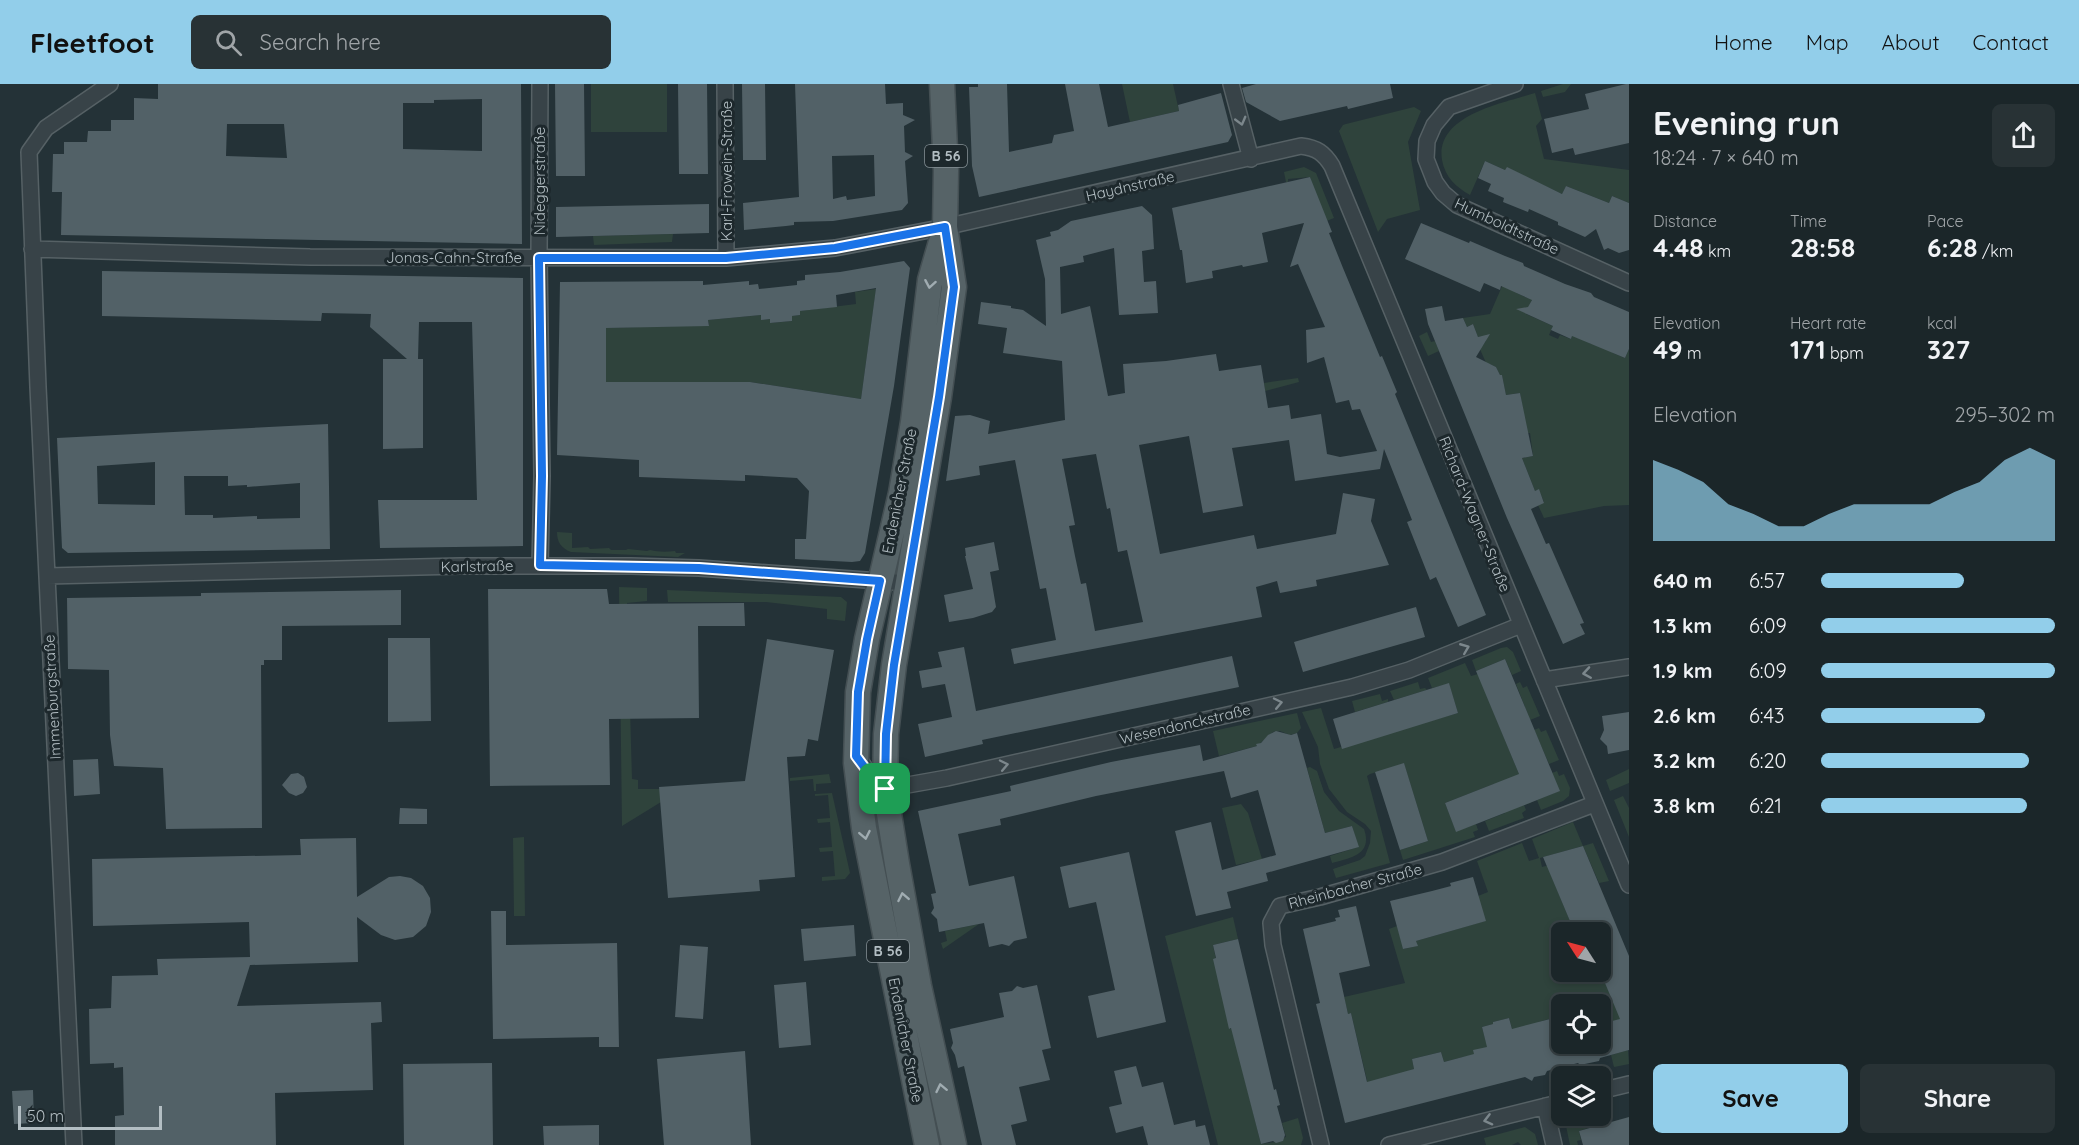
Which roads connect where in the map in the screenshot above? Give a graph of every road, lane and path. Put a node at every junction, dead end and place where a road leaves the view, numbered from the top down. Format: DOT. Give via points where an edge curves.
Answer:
graph roads {
  1 [pos="110,84"];
  2 [pos="540,84"];
  3 [pos="725,84"];
  4 [pos="942,84"];
  5 [pos="1231,84"];
  6 [pos="1515,84"];
  7 [pos="1315,148"];
  8 [pos="1251,159"];
  9 [pos="945,227"];
  10 [pos="32,249"];
  11 [pos="539,258"];
  12 [pos="726,258"];
  13 [pos="1629,283"];
  14 [pos="540,565"];
  15 [pos="47,576"];
  16 [pos="880,581"];
  17 [pos="908,584"];
  18 [pos="1521,625"];
  19 [pos="1629,667"];
  20 [pos="1544,680"];
  21 [pos="856,756"];
  22 [pos="885,789"];
  23 [pos="1594,804"];
  24 [pos="1629,885"];
  25 [pos="1629,1084"];
  26 [pos="1611,1088"];
  27 [pos="1551,1105"];
  28 [pos="1545,1107"];
  29 [pos="74,1145"];
  30 [pos="927,1145"];
  31 [pos="954,1145"];
  32 [pos="1321,1145"];
  33 [pos="1389,1145"];
  34 [pos="1554,1145"];
  1 -- 10 [label="street, Immenburgstraße" via="46,128 29,152"];
  2 -- 11 [label="street, Nideggerstraße"];
  3 -- 12 [label="street, Karl-Frowein-Straße"];
  4 -- 9 [label="main road, Endenicher Straße / B 56"];
  5 -- 8 [label="street, one-way"];
  6 -- 13 [label="street, Humboldtstraße" via="1449,107 1434,125 1427,141 1426,159 1435,182 1457,205"];
  7 -- 8 [label="street, Haydnstraße" via="1301,146"];
  7 -- 18 [label="street, Richard-Wagner-Straße" via="1332,166"];
  8 -- 9 [label="street, Haydnstraße"];
  9 -- 12 [label="street, Jonas-Cahn-Straße" via="835,248"];
  9 -- 16 [label="main road, Endenicher Straße / B 56, one-way" via="930,280 913,422"];
  9 -- 17 [label="main road, Endenicher Straße / B 56" via="954,287"];
  10 -- 11 [label="street, Jonas-Cahn-Straße" via="310,257"];
  10 -- 15 [label="street, Immenburgstraße"];
  11 -- 12 [label="street, Jonas-Cahn-Straße"];
  11 -- 14 [label="street, Nideggerstraße"];
  14 -- 15 [label="street, Karlstraße"];
  14 -- 16 [label="street, Karlstraße" via="699,568"];
  15 -- 29 [label="street, Immenburgstraße"];
  16 -- 17 [label="street, Karlstraße"];
  16 -- 21 [label="main road, Endenicher Straße / B 56" via="858,692"];
  17 -- 22 [label="main road, Endenicher Straße / B 56" via="886,734"];
  18 -- 20 [label="street, Richard-Wagner-Straße"];
  22 -- 18 [label="street, Wesendonckstraße, one-way" via="1352,687 1409,670"];
  19 -- 20 [label="street, one-way"];
  20 -- 23 [label="street, Richard-Wagner-Straße"];
  21 -- 22 [label="street"];
  21 -- 30 [label="main road, Endenicher Straße / B 56, one-way" via="864,828"];
  31 -- 22 [label="main road, Endenicher Straße / B 56, one-way" via="919,986"];
  23 -- 24 [label="street, Richard-Wagner-Straße"];
  23 -- 32 [label="street, Rheinbacher Straße" via="1442,862 1280,906 1271,923 1273,945"];
  25 -- 26 [label="street"];
  27 -- 28 [label="street"];
  28 -- 33 [label="street, one-way"];
  28 -- 34 [label="street"];
}
